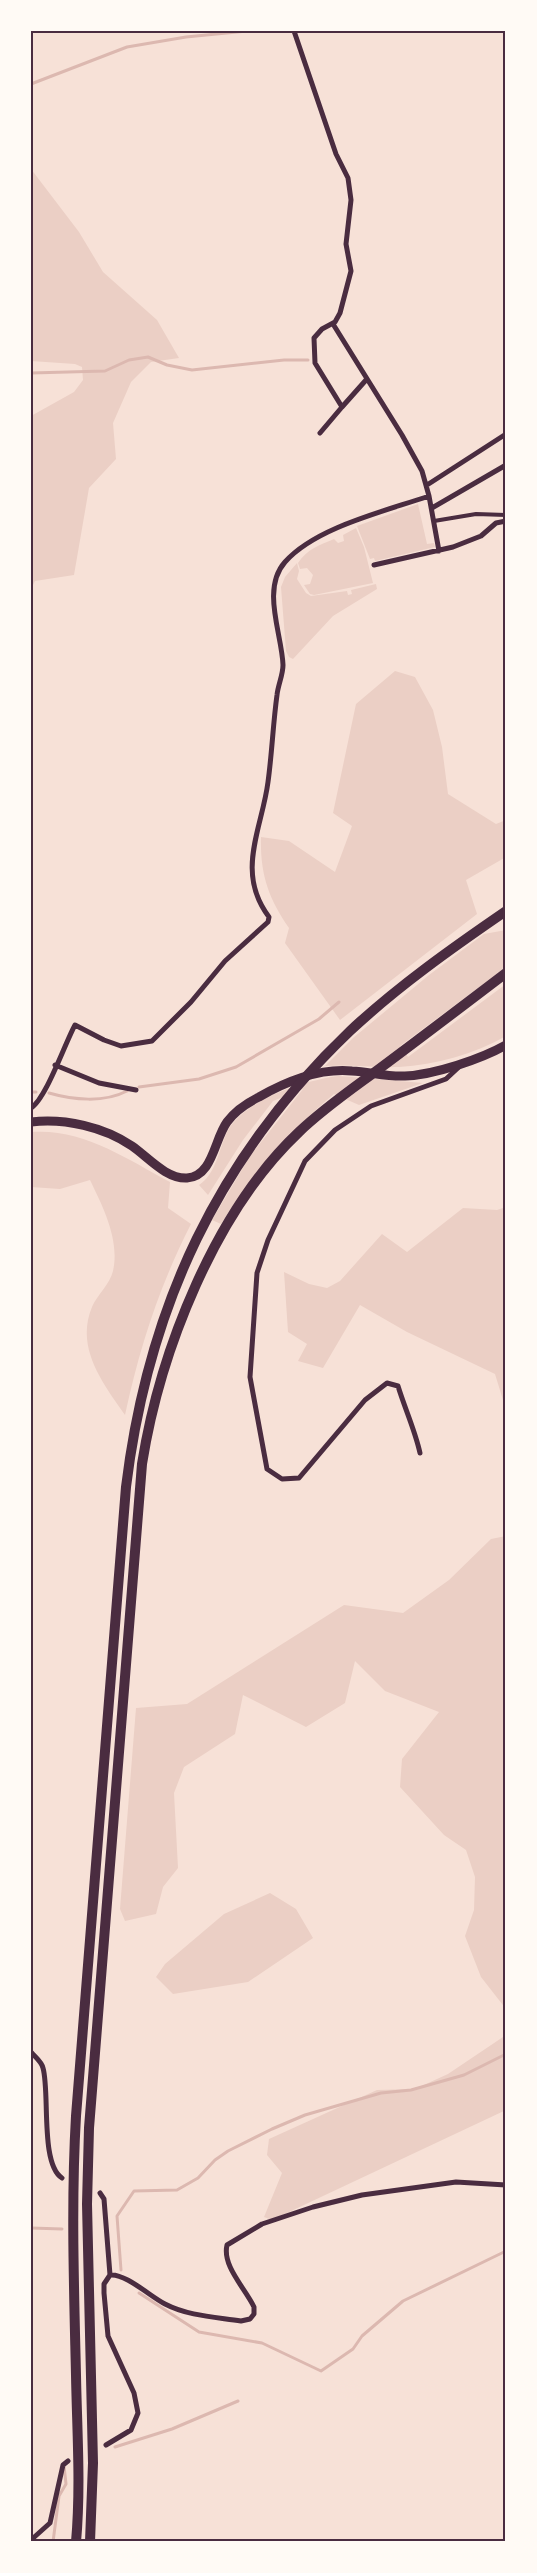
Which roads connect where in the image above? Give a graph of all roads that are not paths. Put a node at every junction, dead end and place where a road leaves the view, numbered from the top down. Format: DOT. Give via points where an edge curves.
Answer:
graph roads {
  1 [pos="294,31"];
  2 [pos="333,324"];
  3 [pos="366,380"];
  4 [pos="342,406"];
  5 [pos="320,433"];
  6 [pos="506,434"];
  7 [pos="506,464"];
  8 [pos="427,485"];
  9 [pos="429,496"];
  10 [pos="432,508"];
  11 [pos="506,515"];
  12 [pos="434,521"];
  13 [pos="506,521"];
  14 [pos="439,551"];
  15 [pos="374,565"];
  16 [pos="506,911"];
  17 [pos="506,973"];
  18 [pos="506,1045"];
  19 [pos="464,1062"];
  20 [pos="55,1065"];
  21 [pos="136,1090"];
  22 [pos="31,1108"];
  23 [pos="31,1122"];
  24 [pos="420,1453"];
  25 [pos="31,2052"];
  26 [pos="62,2178"];
  27 [pos="506,2185"];
  28 [pos="100,2193"];
  29 [pos="110,2275"];
  30 [pos="106,2445"];
  31 [pos="68,2460"];
  32 [pos="31,2540"];
  33 [pos="76,2542"];
  34 [pos="90,2542"];
  1 -- 2 [label="street" via="336,154 348,178 351,200 346,244 350,270 340,313"];
  2 -- 3 [label="street"];
  2 -- 4 [label="street" via="315,335 313,354"];
  3 -- 4 [label="street"];
  3 -- 8 [label="street" via="402,435"];
  4 -- 5 [label="street"];
  6 -- 8 [label="street"];
  7 -- 10 [label="street"];
  8 -- 9 [label="street"];
  9 -- 10 [label="street"];
  9 -- 20 [label="street" via="319,538 285,562 278,575 275,600 283,668 276,696 268,784 253,848 257,895 269,917 268,922 226,961 152,1041 121,1046 76,1025"];
  10 -- 12 [label="street"];
  11 -- 12 [label="street" via="472,515"];
  12 -- 14 [label="street"];
  13 -- 14 [label="street" via="496,523 476,538"];
  14 -- 15 [label="street"];
  16 -- 33 [label="highway" via="351,1030 287,1098 244,1156 206,1218 183,1265 151,1356 129,1462 73,2177 80,2469"];
  17 -- 34 [label="highway" via="336,1100 276,1157 233,1216 179,1325 157,1391 146,1442 89,2128 87,2204 93,2463"];
  18 -- 19 [label="main road"];
  19 -- 23 [label="main road" via="406,1076 325,1071 273,1090 235,1112 220,1134 207,1165 200,1173 186,1178 175,1177 131,1145 103,1133 52,1119"];
  19 -- 24 [label="street" via="446,1079 371,1106 335,1130 305,1161 268,1240 257,1273 250,1377 267,1469 282,1479 299,1478 359,1407 387,1383 398,1386"];
  20 -- 21 [label="street" via="99,1084"];
  20 -- 22 [label="street" via="42,1098"];
  25 -- 26 [label="street" via="43,2066 50,2153 55,2172"];
  27 -- 29 [label="street" via="456,2182 362,2195 313,2207 251,2230 227,2244 226,2250 232,2270 254,2307 250,2319 241,2321 181,2312 120,2276"];
  28 -- 29 [label="street" via="104,2199"];
  29 -- 30 [label="street" via="104,2284 108,2336 134,2392 138,2413 131,2430"];
  31 -- 32 [label="street" via="63,2465 50,2523"];
}
